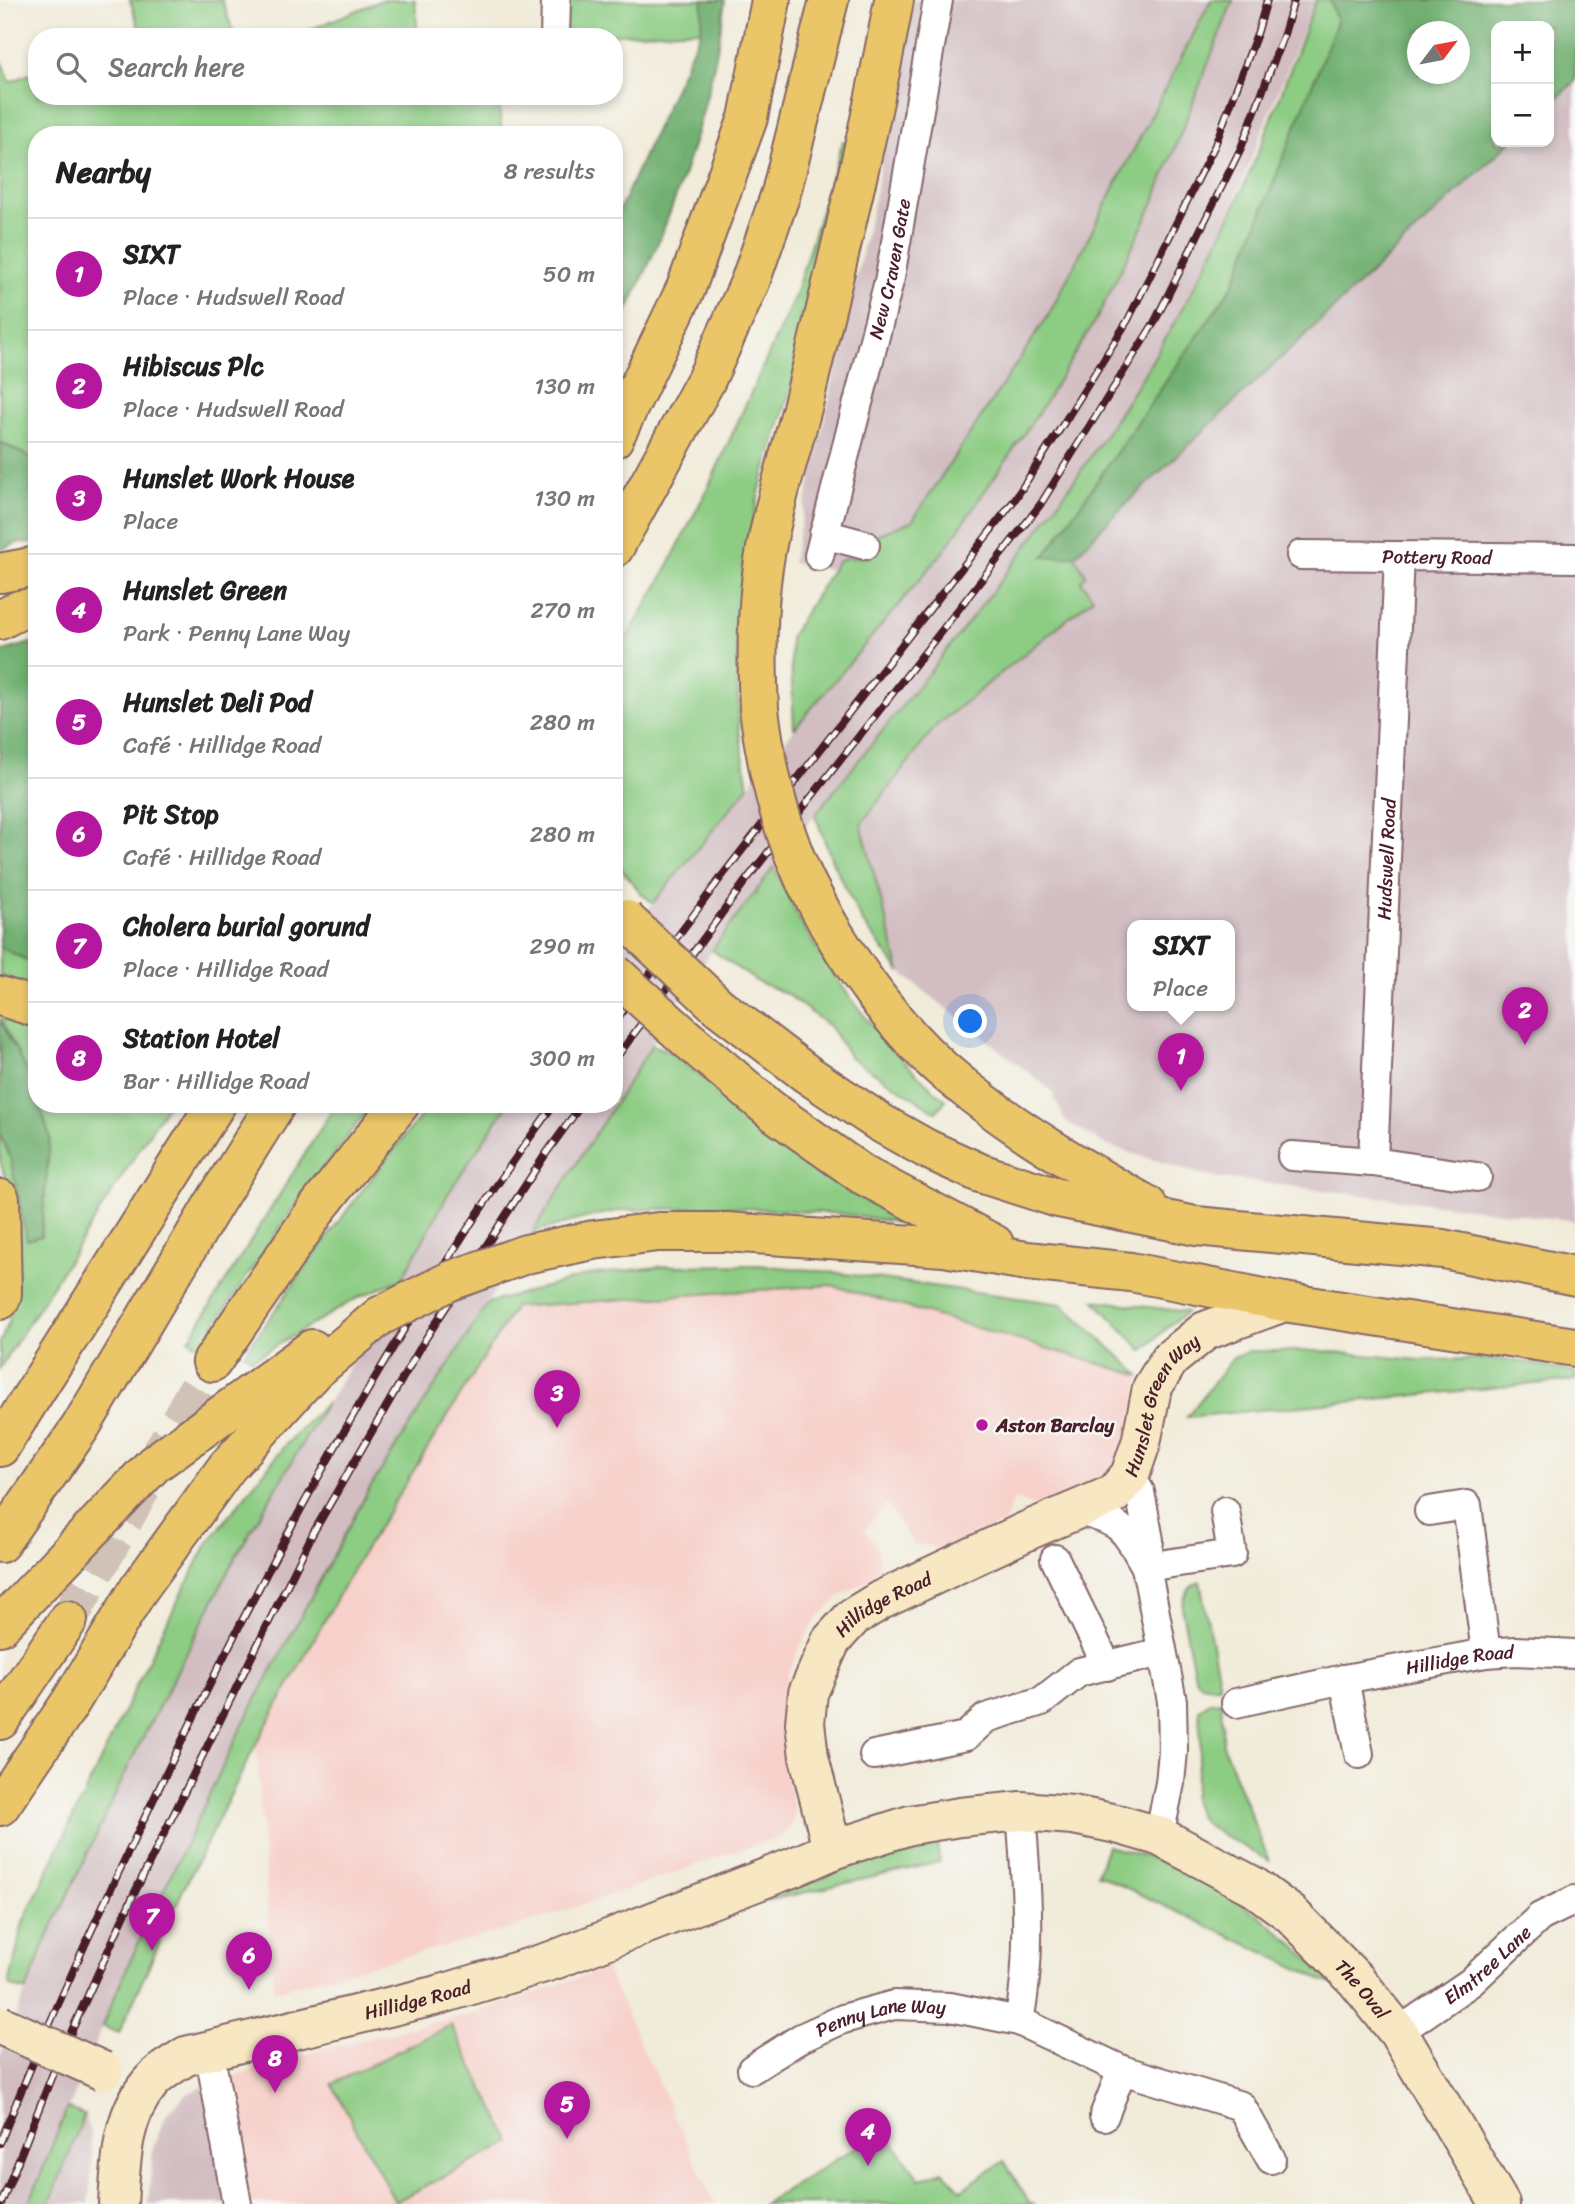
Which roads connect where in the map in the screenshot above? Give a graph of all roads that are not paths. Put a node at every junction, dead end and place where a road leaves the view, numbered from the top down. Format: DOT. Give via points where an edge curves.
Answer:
graph roads {
  1 [pos="556,0"];
  2 [pos="771,0"];
  3 [pos="829,0"];
  4 [pos="894,0"];
  5 [pos="938,0"];
  6 [pos="555,28"];
  7 [pos="623,419"];
  8 [pos="623,532"];
  9 [pos="865,545"];
  10 [pos="1301,555"];
  11 [pos="1399,556"];
  12 [pos="1575,558"];
  13 [pos="28,568"];
  14 [pos="0,573"];
  15 [pos="28,608"];
  16 [pos="0,620"];
  17 [pos="623,919"];
  18 [pos="623,981"];
  19 [pos="0,996"];
  20 [pos="28,1005"];
  21 [pos="210,1113"];
  22 [pos="270,1113"];
  23 [pos="393,1113"];
  24 [pos="1292,1156"];
  25 [pos="1373,1162"];
  26 [pos="1477,1177"];
  27 [pos="0,1199"];
  28 [pos="1176,1222"];
  29 [pos="1027,1261"];
  30 [pos="1575,1276"];
  31 [pos="0,1300"];
  32 [pos="1284,1302"];
  33 [pos="380,1315"];
  34 [pos="1575,1348"];
  35 [pos="212,1362"];
  36 [pos="0,1447"];
  37 [pos="1130,1475"];
  38 [pos="1077,1511"];
  39 [pos="1225,1511"];
  40 [pos="1429,1511"];
  41 [pos="0,1543"];
  42 [pos="1055,1559"];
  43 [pos="1146,1567"];
  44 [pos="68,1620"];
  45 [pos="0,1626"];
  46 [pos="1162,1652"];
  47 [pos="1486,1653"];
  48 [pos="1575,1654"];
  49 [pos="1107,1666"];
  50 [pos="1344,1679"];
  51 [pos="1236,1703"];
  52 [pos="0,1720"];
  53 [pos="1359,1754"];
  54 [pos="874,1755"];
  55 [pos="0,1806"];
  56 [pos="1021,1811"];
  57 [pos="1159,1836"];
  58 [pos="835,1849"];
  59 [pos="1575,1900"];
  60 [pos="1019,2021"];
  61 [pos="0,2025"];
  62 [pos="1398,2032"];
  63 [pos="209,2050"];
  64 [pos="752,2069"];
  65 [pos="1122,2070"];
  66 [pos="150,2082"];
  67 [pos="1104,2116"];
  68 [pos="1271,2159"];
  69 [pos="118,2204"];
  70 [pos="237,2204"];
  71 [pos="1500,2204"];
  1 -- 6 [label="street"];
  2 -- 7 [label="highway" via="748,118 686,288"];
  3 -- 8 [label="highway" via="781,192 750,282 706,380"];
  4 -- 28 [label="highway, bridge" via="880,78 772,522 757,649 764,755 803,876 849,959 894,1020 953,1079 1012,1123"];
  5 -- 9 [label="street, New Craven Gate" via="890,277 822,545"];
  10 -- 11 [label="street, Pottery Road"];
  11 -- 12 [label="street, Pottery Road"];
  11 -- 25 [label="street, Hudswell Road"];
  13 -- 14 [label="highway"];
  15 -- 16 [label="highway"];
  17 -- 28 [label="highway, bridge" via="719,1007 807,1074 927,1149 980,1173 1058,1198"];
  18 -- 29 [label="highway, bridge" via="771,1110 863,1175"];
  19 -- 20 [label="highway"];
  21 -- 36 [label="highway"];
  22 -- 41 [label="highway" via="80,1428"];
  23 -- 35 [label="highway" via="319,1206"];
  24 -- 25 [label="street"];
  25 -- 26 [label="street"];
  27 -- 31 [label="highway"];
  28 -- 30 [label="highway" via="1443,1249"];
  29 -- 32 [label="highway" via="1131,1272"];
  29 -- 33 [label="highway, bridge" via="944,1247 726,1232 658,1232 526,1254 450,1281"];
  32 -- 34 [label="highway"];
  32 -- 37 [label="street, Hunslet Green Way" via="1205,1331 1170,1359 1152,1388"];
  33 -- 45 [label="highway" via="310,1350 155,1464"];
  33 -- 55 [label="highway" via="311,1374 227,1467 138,1590 70,1703"];
  37 -- 38 [label="street, Hillidge Road" via="1114,1494"];
  37 -- 43 [label="street, Hunslet Green Way" via="1140,1492 1149,1540"];
  38 -- 43 [label="street, Hunslet Green Way" via="1105,1517 1127,1534"];
  38 -- 58 [label="street, Hillidge Road" via="881,1600 853,1616 831,1641 808,1693 804,1723"];
  39 -- 43 [label="street" via="1232,1554"];
  40 -- 47 [label="street" via="1467,1505"];
  42 -- 49 [label="street"];
  43 -- 46 [label="street, Hunslet Green Way"];
  44 -- 52 [label="highway"];
  46 -- 49 [label="street"];
  46 -- 57 [label="street, Hunslet Green Way" via="1172,1700 1173,1751"];
  47 -- 48 [label="street, Hillidge Road"];
  47 -- 50 [label="street, Hillidge Road"];
  49 -- 54 [label="street" via="1079,1672 1042,1701 986,1718 966,1736"];
  50 -- 51 [label="street, Hillidge Road"];
  50 -- 53 [label="street"];
  56 -- 57 [label="street, Hillidge Road" via="1073,1815"];
  56 -- 58 [label="street, Hillidge Road" via="910,1825"];
  56 -- 60 [label="street" via="1027,1933"];
  57 -- 62 [label="street, The Oval" via="1253,1886 1291,1914"];
  58 -- 63 [label="street, Hillidge Road" via="554,1960 442,1994"];
  59 -- 62 [label="street, Elmtree Lane" via="1540,1917 1471,1982"];
  60 -- 64 [label="street, Penny Lane Way" via="950,2007 894,2005 843,2019 801,2038"];
  60 -- 65 [label="street, Penny Lane Way"];
  61 -- 66 [label="street, bridge" via="103,2071"];
  62 -- 71 [label="street, The Oval"];
  63 -- 66 [label="street, Hillidge Road" via="186,2056"];
  63 -- 70 [label="street"];
  65 -- 67 [label="street"];
  65 -- 68 [label="street, Penny Lane Way" via="1241,2106"];
  66 -- 69 [label="street" via="122,2141"];
}
